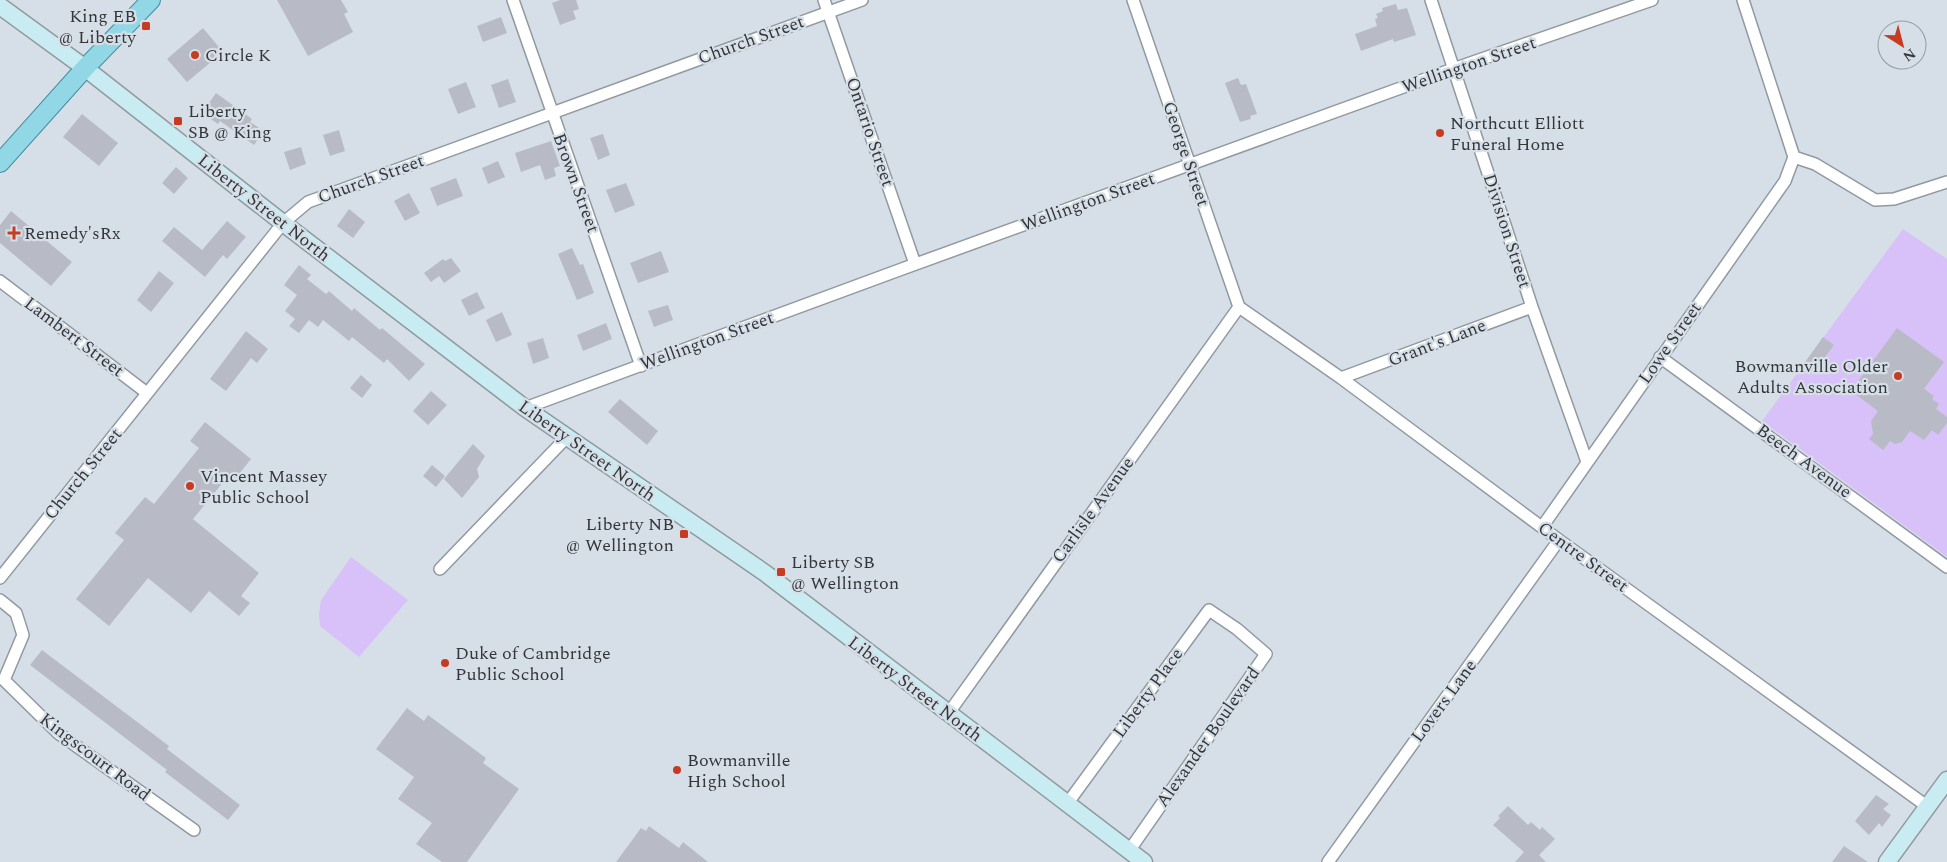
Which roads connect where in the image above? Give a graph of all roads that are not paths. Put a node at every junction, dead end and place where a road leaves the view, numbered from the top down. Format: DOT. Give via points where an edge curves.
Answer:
graph roads {
  1 [pos="151,0"];
  2 [pos="513,0"];
  3 [pos="824,0"];
  4 [pos="862,0"];
  5 [pos="1133,0"];
  6 [pos="1430,0"];
  7 [pos="1652,0"];
  8 [pos="1743,0"];
  9 [pos="0,6"];
  10 [pos="828,12"];
  11 [pos="84,68"];
  12 [pos="1454,70"];
  13 [pos="551,113"];
  14 [pos="1794,157"];
  15 [pos="0,163"];
  16 [pos="1189,165"];
  17 [pos="1947,182"];
  18 [pos="283,223"];
  19 [pos="915,264"];
  20 [pos="0,281"];
  21 [pos="1239,307"];
  22 [pos="1532,307"];
  23 [pos="1660,357"];
  24 [pos="641,366"];
  25 [pos="1341,378"];
  26 [pos="147,394"];
  27 [pos="525,408"];
  28 [pos="566,438"];
  29 [pos="1587,462"];
  30 [pos="1542,527"];
  31 [pos="1559,540"];
  32 [pos="1947,567"];
  33 [pos="440,569"];
  34 [pos="0,578"];
  35 [pos="0,600"];
  36 [pos="1238,630"];
  37 [pos="948,714"];
  38 [pos="1947,780"];
  39 [pos="1067,804"];
  40 [pos="1928,807"];
  41 [pos="194,830"];
  42 [pos="1130,851"];
  43 [pos="1144,862"];
  44 [pos="1328,862"];
  45 [pos="1887,862"];
  1 -- 11 [label="main road"];
  2 -- 13 [label="street, Brown Street"];
  3 -- 10 [label="street, Ontario Street"];
  4 -- 10 [label="street, Church Street"];
  5 -- 16 [label="street, George Street"];
  6 -- 12 [label="street, Division Street"];
  7 -- 12 [label="street, Wellington Street"];
  8 -- 14 [label="street"];
  9 -- 11 [label="main road, Liberty Street North"];
  10 -- 13 [label="street, Church Street"];
  10 -- 19 [label="street, Ontario Street"];
  11 -- 15 [label="main road"];
  11 -- 18 [label="main road, Liberty Street North"];
  12 -- 16 [label="street, Wellington Street"];
  12 -- 22 [label="street, Division Street"];
  13 -- 18 [label="street, Church Street" via="308,202"];
  13 -- 24 [label="street, Brown Street"];
  14 -- 17 [label="street" via="1815,164 1875,200 1894,199"];
  14 -- 23 [label="street, Lowe Street" via="1785,181"];
  16 -- 19 [label="street, Wellington Street"];
  16 -- 21 [label="street, George Street"];
  18 -- 26 [label="street, Church Street"];
  18 -- 27 [label="main road, Liberty Street North"];
  19 -- 24 [label="street, Wellington Street"];
  20 -- 26 [label="street, Lambert Street"];
  21 -- 25 [label="street, Centre Street"];
  21 -- 37 [label="street, Carlisle Avenue"];
  22 -- 25 [label="street, Grant's Lane"];
  22 -- 29 [label="street, Division Street"];
  23 -- 29 [label="street, Lowe Street"];
  23 -- 32 [label="street, Beech Avenue"];
  24 -- 27 [label="street, Wellington Street"];
  25 -- 30 [label="street, Centre Street"];
  26 -- 34 [label="street, Church Street"];
  27 -- 28 [label="main road, Liberty Street North"];
  28 -- 33 [label="street"];
  28 -- 37 [label="main road, Liberty Street North" via="765,574"];
  29 -- 30 [label="street, Lowe Street"];
  30 -- 31 [label="street, Centre Street"];
  31 -- 40 [label="street, Centre Street"];
  31 -- 44 [label="street, Lovers Lane"];
  35 -- 41 [label="street, Kingscourt Road" via="16,613 23,635 4,680 58,733"];
  36 -- 39 [label="street, Liberty Place" via="1209,610"];
  36 -- 42 [label="street, Alexander Boulevard" via="1266,654"];
  37 -- 39 [label="main road, Liberty Street North"];
  38 -- 40 [label="main road"];
  39 -- 42 [label="main road, Liberty Street North"];
  40 -- 45 [label="main road"];
  42 -- 43 [label="main road, Liberty Street North"];
}
